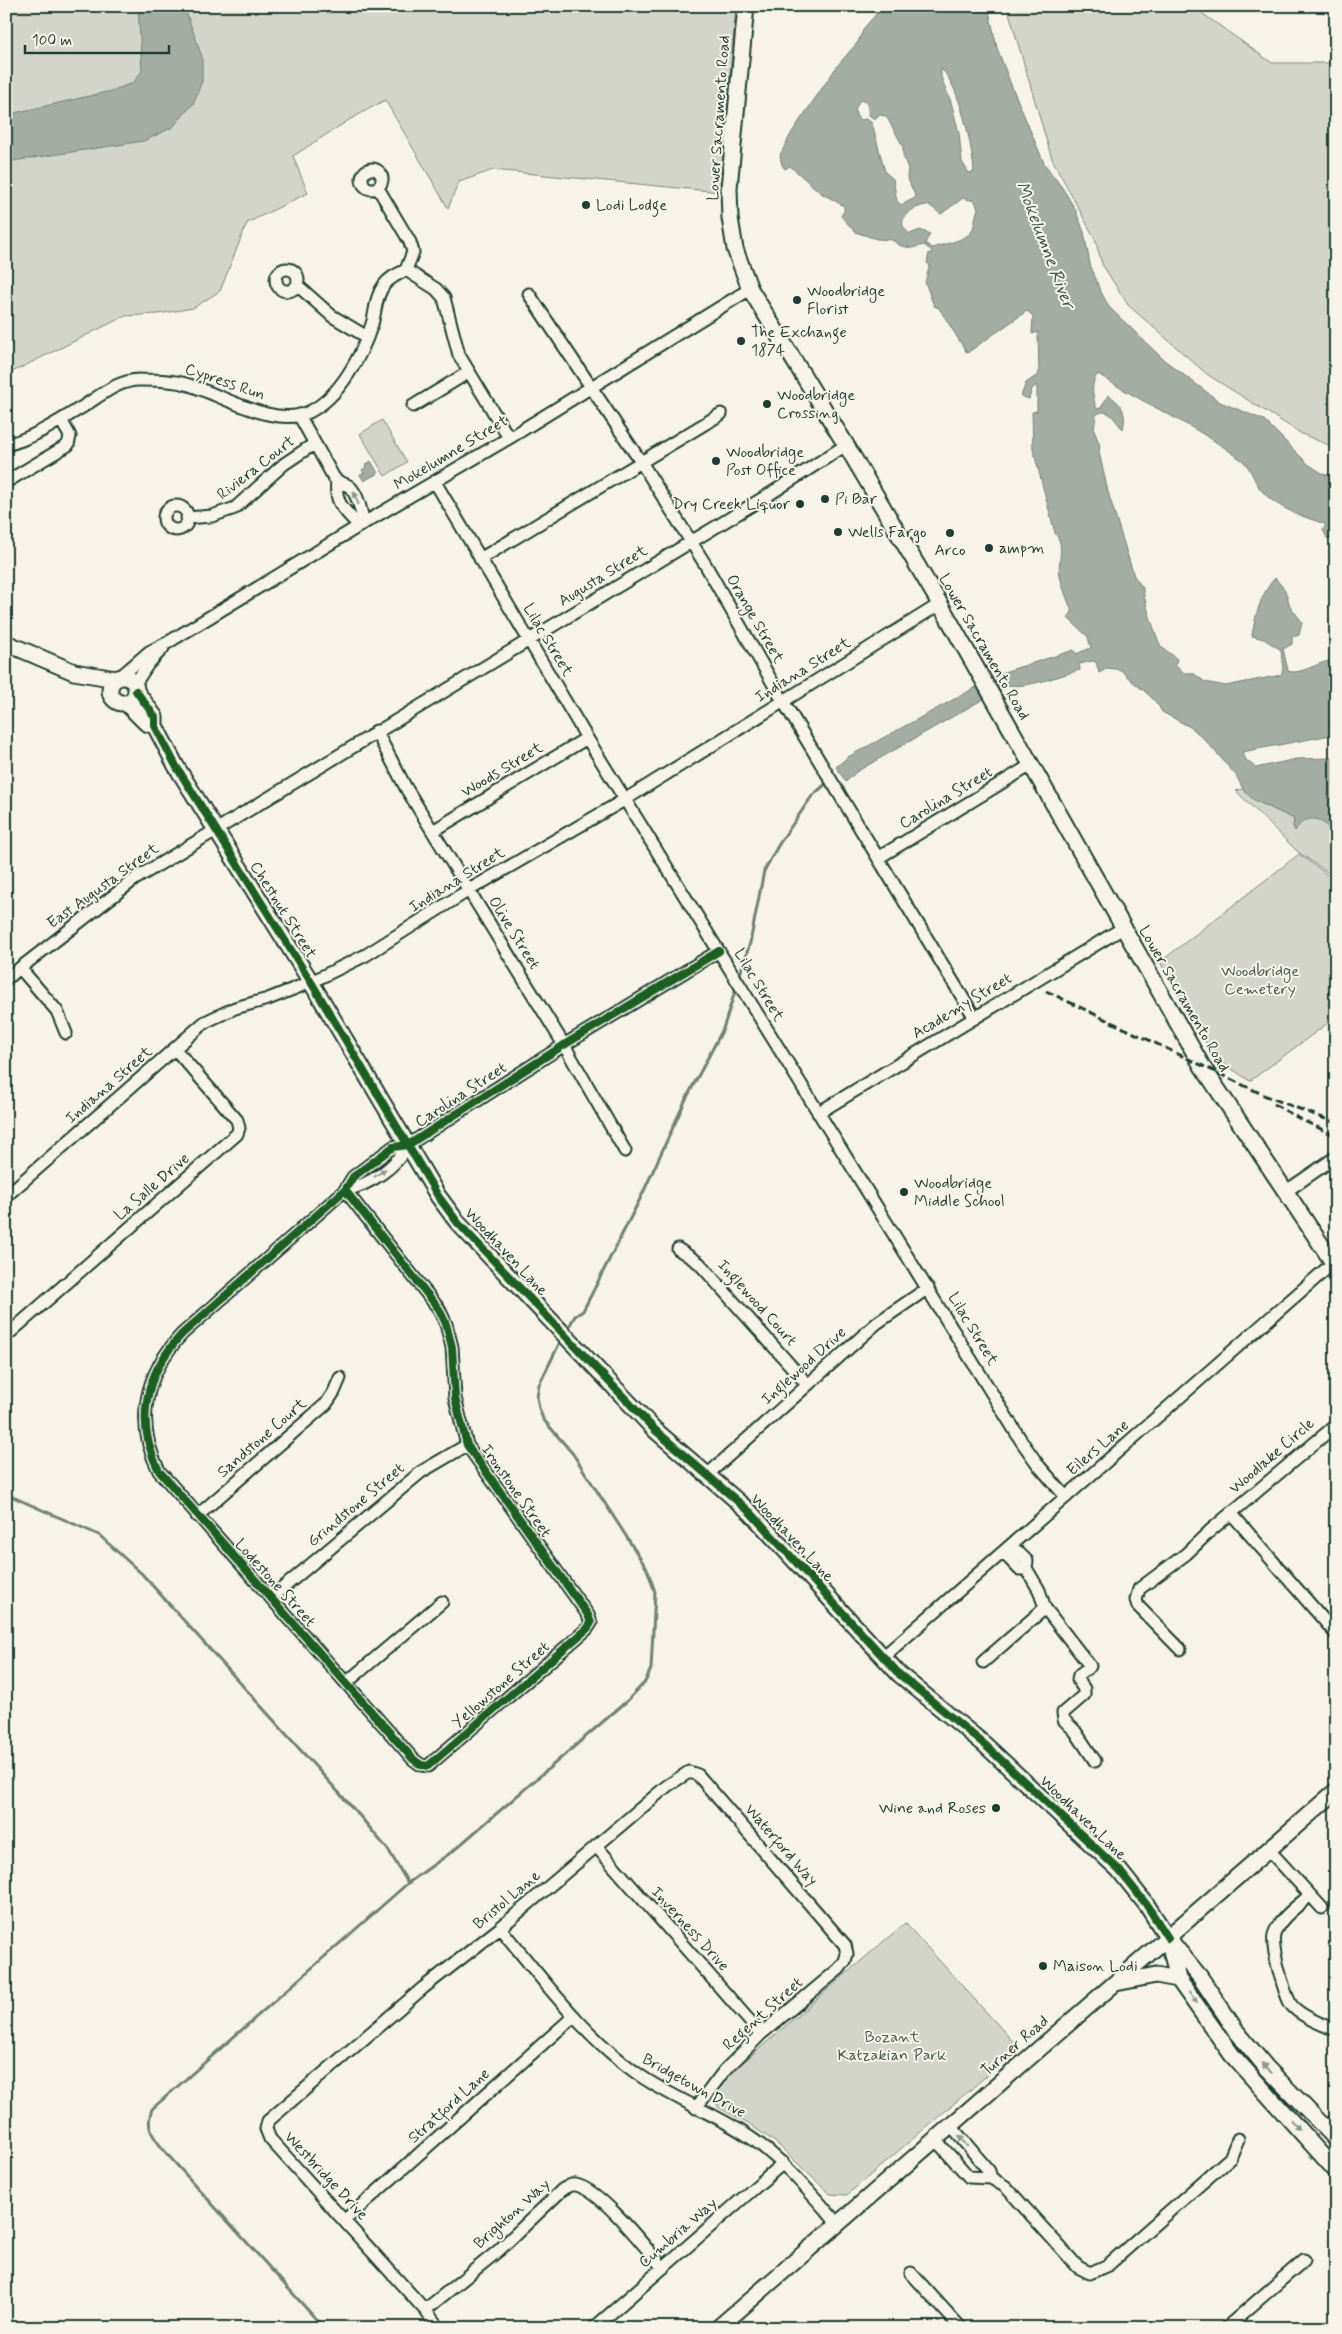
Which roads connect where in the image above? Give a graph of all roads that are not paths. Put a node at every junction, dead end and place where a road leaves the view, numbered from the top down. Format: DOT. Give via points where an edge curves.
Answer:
graph roads {
  1 [pos="746,6"];
  2 [pos="378,188"];
  3 [pos="406,270"];
  4 [pos="297,285"];
  5 [pos="750,289"];
  6 [pos="529,294"];
  7 [pos="367,337"];
  8 [pos="468,372"];
  9 [pos="592,387"];
  10 [pos="413,406"];
  11 [pos="721,414"];
  12 [pos="299,415"];
  13 [pos="61,420"];
  14 [pos="509,438"];
  15 [pos="314,444"];
  16 [pos="6,445"];
  17 [pos="846,445"];
  18 [pos="641,462"];
  19 [pos="337,481"];
  20 [pos="6,482"];
  21 [pos="435,482"];
  22 [pos="187,518"];
  23 [pos="362,525"];
  24 [pos="690,541"];
  25 [pos="480,559"];
  26 [pos="940,604"];
  27 [pos="529,640"];
  28 [pos="6,643"];
  29 [pos="167,643"];
  30 [pos="81,675"];
  31 [pos="118,678"];
  32 [pos="136,687"];
  33 [pos="111,695"];
  34 [pos="784,701"];
  35 [pos="126,703"];
  36 [pos="155,726"];
  37 [pos="376,732"];
  38 [pos="587,738"];
  39 [pos="1031,765"];
  40 [pos="626,799"];
  41 [pos="215,830"];
  42 [pos="433,831"];
  43 [pos="878,858"];
  44 [pos="468,890"];
  45 [pos="1123,928"];
  46 [pos="719,951"];
  47 [pos="20,968"];
  48 [pos="6,979"];
  49 [pos="311,982"];
  50 [pos="975,1018"];
  51 [pos="66,1033"];
  52 [pos="564,1045"];
  53 [pos="175,1049"];
  54 [pos="818,1113"];
  55 [pos="408,1145"];
  56 [pos="625,1151"];
  57 [pos="1336,1158"];
  58 [pos="345,1190"];
  59 [pos="1285,1192"];
  60 [pos="6,1196"];
  61 [pos="678,1249"];
  62 [pos="1334,1265"];
  63 [pos="928,1288"];
  64 [pos="6,1336"];
  65 [pos="340,1378"];
  66 [pos="807,1384"];
  67 [pos="147,1399"];
  68 [pos="1336,1425"];
  69 [pos="466,1445"];
  70 [pos="707,1474"];
  71 [pos="1066,1497"];
  72 [pos="1231,1513"];
  73 [pos="197,1516"];
  74 [pos="1007,1549"];
  75 [pos="271,1598"];
  76 [pos="442,1602"];
  77 [pos="1045,1608"];
  78 [pos="590,1619"];
  79 [pos="1336,1634"];
  80 [pos="1180,1649"];
  81 [pos="883,1657"];
  82 [pos="982,1662"];
  83 [pos="346,1683"];
  84 [pos="1096,1761"];
  85 [pos="424,1766"];
  86 [pos="689,1772"];
  87 [pos="1336,1791"];
  88 [pos="596,1846"];
  89 [pos="1268,1850"];
  90 [pos="1310,1896"];
  91 [pos="1322,1908"];
  92 [pos="500,1928"];
  93 [pos="1168,1938"];
  94 [pos="845,1944"];
  95 [pos="1178,1979"];
  96 [pos="1115,1983"];
  97 [pos="574,2016"];
  98 [pos="1336,2030"];
  99 [pos="761,2034"];
  100 [pos="346,2053"];
  101 [pos="696,2108"];
  102 [pos="950,2125"];
  103 [pos="1333,2129"];
  104 [pos="934,2138"];
  105 [pos="1238,2139"];
  106 [pos="976,2157"];
  107 [pos="783,2162"];
  108 [pos="962,2170"];
  109 [pos="1336,2171"];
  110 [pos="990,2178"];
  111 [pos="345,2220"];
  112 [pos="837,2223"];
  113 [pos="1304,2260"];
  114 [pos="662,2268"];
  115 [pos="911,2272"];
  116 [pos="425,2310"];
  117 [pos="439,2328"];
  118 [pos="594,2328"];
  119 [pos="718,2328"];
  120 [pos="961,2328"];
  121 [pos="1226,2328"];
  1 -- 5 [label="main road, Lower Sacramento Road" via="729,188 730,218 738,258"];
  2 -- 3 [label="street" via="410,242 413,252"];
  3 -- 7 [label="street, Cypress Run" via="389,280 381,290"];
  3 -- 8 [label="street" via="444,298 454,340"];
  4 -- 7 [label="street" via="332,316"];
  5 -- 9 [label="street, Mokelumne Street"];
  5 -- 17 [label="main road, Lower Sacramento Road"];
  6 -- 9 [label="street, Orange Street"];
  7 -- 12 [label="street, Cypress Run" via="332,394 317,407"];
  8 -- 10 [label="street"];
  8 -- 14 [label="street"];
  9 -- 14 [label="street, Mokelumne Street"];
  9 -- 18 [label="street, Orange Street"];
  11 -- 18 [label="street"];
  12 -- 13 [label="street, Cypress Run" via="270,415 189,385 142,380 117,386"];
  12 -- 15 [label="street"];
  13 -- 16 [label="street, Cypress Run"];
  13 -- 20 [label="street" via="70,436 68,445"];
  14 -- 21 [label="street, Mokelumne Street"];
  15 -- 19 [label="street"];
  15 -- 22 [label="street, Riviera Court" via="284,464 235,508 212,516"];
  17 -- 24 [label="street, Augusta Street"];
  17 -- 26 [label="main road, Lower Sacramento Road"];
  18 -- 24 [label="street, Orange Street"];
  18 -- 25 [label="street"];
  23 -- 19 [label="street, one-way" via="357,499 350,487"];
  19 -- 23 [label="street" via="335,496"];
  21 -- 23 [label="street, Mokelumne Street"];
  21 -- 25 [label="street, Lilac Street"];
  23 -- 29 [label="street, Mokelumne Street"];
  24 -- 27 [label="street, Augusta Street"];
  24 -- 34 [label="street, Orange Street"];
  25 -- 27 [label="street, Lilac Street"];
  26 -- 34 [label="street, Indiana Street"];
  26 -- 39 [label="main road, Lower Sacramento Road"];
  27 -- 37 [label="street, Augusta Street"];
  27 -- 38 [label="street, Lilac Street"];
  28 -- 30 [label="main road"];
  29 -- 31 [label="street, Mokelumne Street" via="149,652"];
  29 -- 32 [label="street, Mokelumne Street" via="148,664"];
  30 -- 31 [label="main road"];
  30 -- 33 [label="main road"];
  31 -- 32 [label="main road" via="129,678"];
  31 -- 33 [label="main road" via="110,686"];
  32 -- 35 [label="main road" via="134,698"];
  32 -- 36 [label="main road, Chestnut Street" via="155,717"];
  33 -- 35 [label="main road" via="116,701"];
  34 -- 40 [label="street, Indiana Street"];
  34 -- 43 [label="street, Orange Street"];
  35 -- 36 [label="main road, Chestnut Street" via="146,723"];
  36 -- 41 [label="main road, Chestnut Street"];
  37 -- 41 [label="street, East Augusta Street"];
  37 -- 42 [label="street, Olive Street"];
  38 -- 40 [label="street, Lilac Street"];
  38 -- 42 [label="street, Woods Street"];
  39 -- 43 [label="street, Carolina Street"];
  39 -- 45 [label="main road, Lower Sacramento Road"];
  40 -- 44 [label="street, Indiana Street"];
  40 -- 46 [label="street, Lilac Street"];
  41 -- 47 [label="street, East Augusta Street" via="135,879"];
  41 -- 49 [label="main road, Chestnut Street"];
  42 -- 44 [label="street, Olive Street"];
  43 -- 50 [label="street, Orange Street"];
  44 -- 49 [label="street, Indiana Street" via="366,955"];
  44 -- 52 [label="street, Olive Street"];
  45 -- 50 [label="street, Academy Street"];
  45 -- 59 [label="main road, Lower Sacramento Road" via="1202,1066"];
  46 -- 52 [label="street, Carolina Street"];
  46 -- 54 [label="street, Lilac Street"];
  47 -- 48 [label="street, East Augusta Street"];
  47 -- 51 [label="street" via="57,1011"];
  49 -- 53 [label="street, Indiana Street" via="235,1008 205,1022"];
  49 -- 55 [label="main road, Chestnut Street"];
  50 -- 54 [label="street, Academy Street"];
  52 -- 55 [label="street, Carolina Street"];
  52 -- 56 [label="street, Olive Street"];
  53 -- 60 [label="street, Indiana Street"];
  53 -- 64 [label="street, La Salle Drive" via="237,1120 240,1128 237,1134"];
  54 -- 63 [label="street, Lilac Street"];
  55 -- 58 [label="street, Carolina Street" via="401,1159 361,1186"];
  55 -- 70 [label="main road, Woodhaven Lane" via="458,1223 655,1430"];
  57 -- 59 [label="street"];
  58 -- 67 [label="street, Carolina Street" via="182,1334 158,1366"];
  58 -- 69 [label="street, Ironstone Street" via="426,1291 446,1324 452,1347 456,1404"];
  59 -- 62 [label="main road, Lower Sacramento Road"];
  61 -- 66 [label="street, Inglewood Court" via="699,1263"];
  62 -- 71 [label="street, Eilers Lane"];
  63 -- 66 [label="street, Inglewood Drive" via="877,1323"];
  63 -- 71 [label="street, Lilac Street" via="1022,1442"];
  65 -- 73 [label="street, Sandstone Court" via="326,1404"];
  66 -- 70 [label="street, Inglewood Drive"];
  67 -- 73 [label="street, Lodestone Street" via="147,1439 152,1459"];
  68 -- 72 [label="street, Woodlake Circle"];
  69 -- 75 [label="street, Grindstone Street" via="421,1472"];
  69 -- 78 [label="street, Ironstone Street"];
  70 -- 81 [label="main road, Woodhaven Lane" via="764,1526"];
  71 -- 74 [label="street, Eilers Lane"];
  72 -- 79 [label="street, Woodlake Circle"];
  72 -- 80 [label="street, Woodlake Circle" via="1186,1554 1139,1589 1136,1597 1138,1606"];
  73 -- 75 [label="street, Lodestone Street"];
  74 -- 77 [label="street" via="1019,1569 1026,1568"];
  74 -- 81 [label="street, Eilers Lane"];
  75 -- 83 [label="street, Lodestone Street"];
  76 -- 83 [label="street"];
  77 -- 82 [label="street"];
  77 -- 84 [label="street" via="1090,1666 1079,1675 1084,1695 1063,1713 1064,1720"];
  78 -- 85 [label="street, Yellowstone Street" via="587,1629 436,1761"];
  81 -- 93 [label="main road, Woodhaven Lane" via="1002,1760 1113,1865 1142,1898"];
  83 -- 85 [label="street, Lodestone Street" via="413,1759"];
  86 -- 88 [label="street, Bristol Lane" via="667,1786"];
  86 -- 94 [label="street, Waterford Way" via="698,1775"];
  87 -- 89 [label="main road, Turner Road"];
  88 -- 92 [label="street, Bristol Lane"];
  88 -- 99 [label="street, Inverness Drive"];
  89 -- 90 [label="street"];
  89 -- 93 [label="main road, Turner Road"];
  90 -- 91 [label="street"];
  90 -- 98 [label="street" via="1278,1928 1274,1936 1275,1957 1290,2004 1316,2022"];
  92 -- 97 [label="street, Bridgetown Drive"];
  92 -- 100 [label="street, Bristol Lane"];
  93 -- 95 [label="main road"];
  93 -- 96 [label="main road, Turner Road"];
  103 -- 93 [label="main road, one-way" via="1266,2067"];
  94 -- 99 [label="street, Regent Street" via="847,1954 839,1969"];
  95 -- 96 [label="main road" via="1156,1975"];
  95 -- 109 [label="main road, one-way" via="1232,2055"];
  96 -- 102 [label="main road, Turner Road"];
  97 -- 101 [label="street, Bridgetown Drive" via="620,2061"];
  97 -- 111 [label="street, Stratford Lane"];
  99 -- 101 [label="street, Regent Street" via="724,2071"];
  100 -- 111 [label="street, Westbridge Drive" via="283,2106 268,2121 266,2129 270,2139"];
  101 -- 107 [label="street, Bridgetown Drive" via="743,2132"];
  102 -- 104 [label="main road, Turner Road"];
  106 -- 102 [label="street, one-way"];
  104 -- 108 [label="street"];
  104 -- 112 [label="main road, Turner Road"];
  105 -- 110 [label="street" via="1230,2158 1108,2266 1090,2273 1078,2267 1006,2187"];
  106 -- 108 [label="street"];
  106 -- 110 [label="street" via="989,2171"];
  107 -- 112 [label="street, Bridgetown Drive"];
  107 -- 114 [label="street, Cumbria Way"];
  108 -- 110 [label="street" via="968,2177"];
  111 -- 116 [label="street, Westbridge Drive"];
  112 -- 119 [label="main road, Turner Road"];
  113 -- 121 [label="street"];
  114 -- 116 [label="street, Brighton Way" via="605,2204 580,2187 570,2186 498,2251"];
  114 -- 118 [label="street, Cumbria Way"];
  115 -- 120 [label="street"];
  116 -- 117 [label="street, Westbridge Drive"];
}
